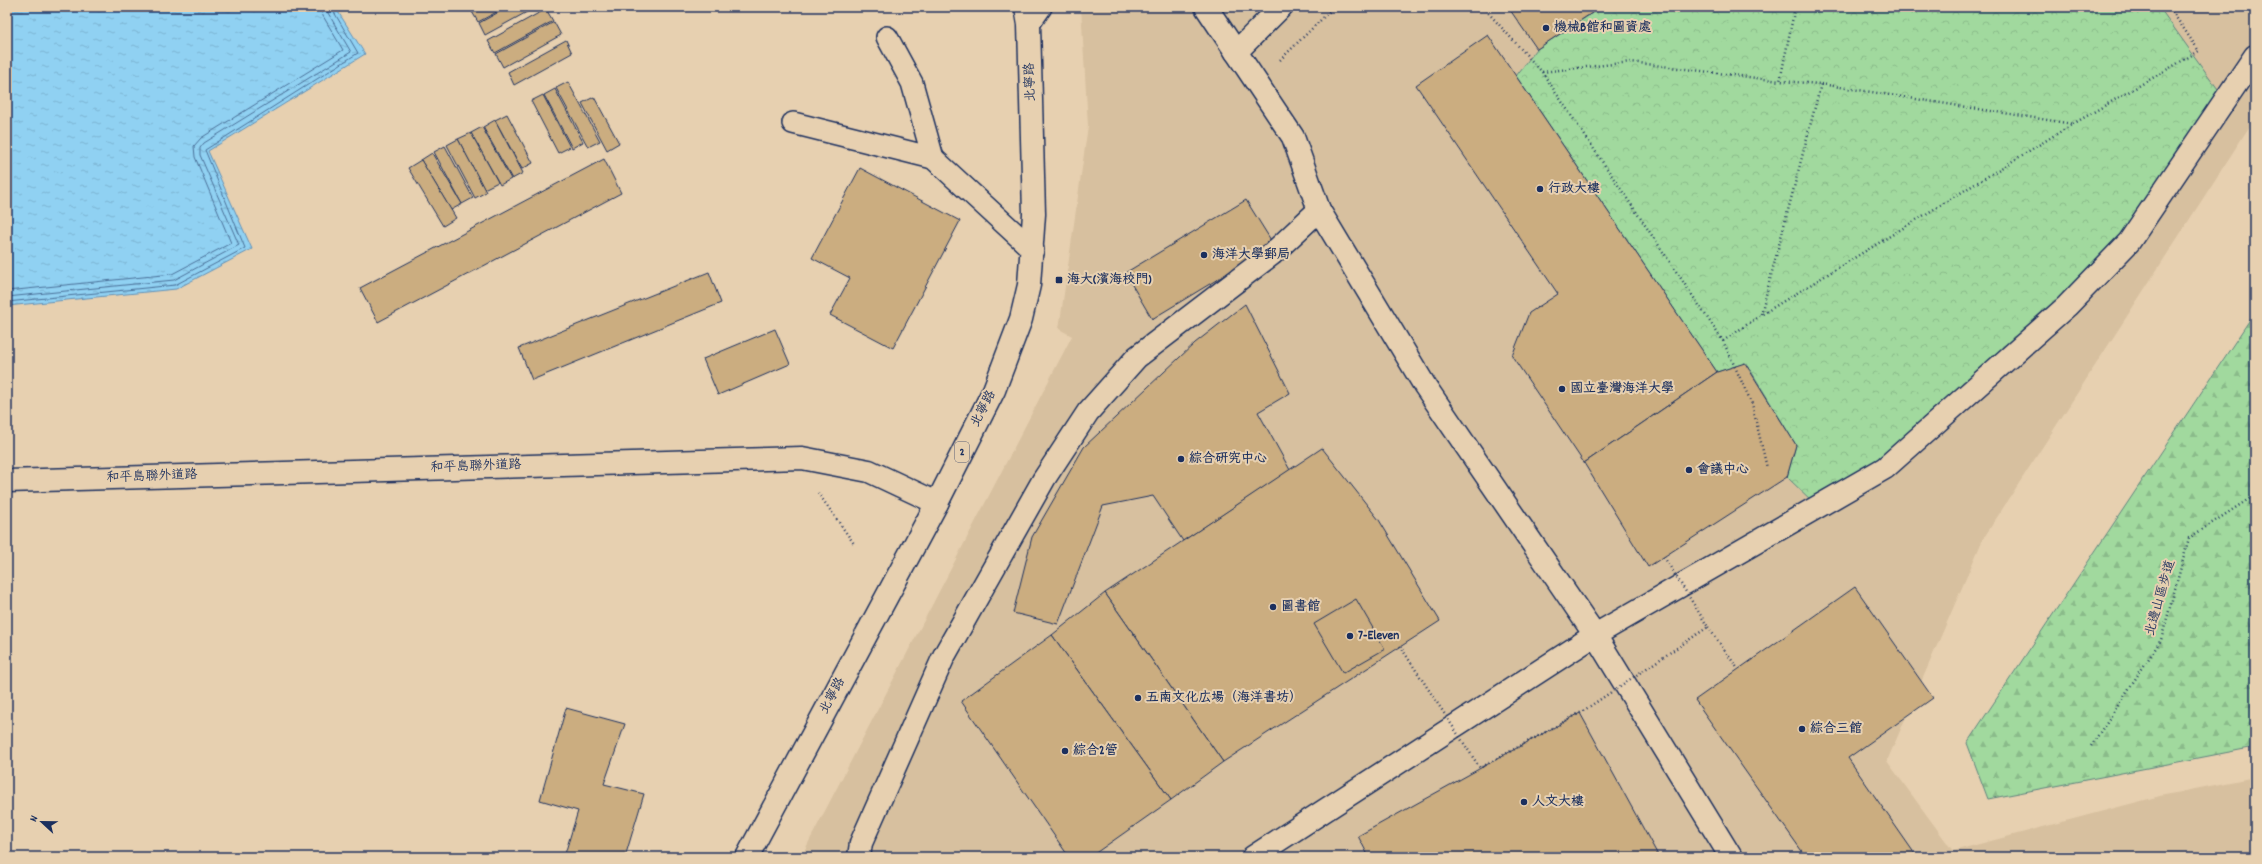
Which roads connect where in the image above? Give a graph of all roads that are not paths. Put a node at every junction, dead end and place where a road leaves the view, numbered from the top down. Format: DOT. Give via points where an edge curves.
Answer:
graph roads {
  1 [pos="1042,7"];
  2 [pos="1206,7"];
  3 [pos="1281,7"];
  4 [pos="1027,16"];
  5 [pos="887,37"];
  6 [pos="1236,52"];
  7 [pos="2255,56"];
  8 [pos="793,123"];
  9 [pos="933,158"];
  10 [pos="1319,210"];
  11 [pos="1033,250"];
  12 [pos="7,481"];
  13 [pos="937,503"];
  14 [pos="1595,635"];
  15 [pos="746,857"];
  16 [pos="859,857"];
  17 [pos="1253,857"];
  18 [pos="1731,857"];
  1 -- 4 [label="lane"];
  2 -- 6 [label="street"];
  3 -- 6 [label="street"];
  4 -- 11 [label="street, 北寧路 / 2"];
  5 -- 9 [label="lane" via="912,83"];
  6 -- 10 [label="street" via="1293,137"];
  7 -- 14 [label="street" via="2129,242 2067,306 1885,468"];
  8 -- 9 [label="lane"];
  9 -- 11 [label="lane"];
  10 -- 14 [label="street" via="1425,386"];
  10 -- 16 [label="street" via="1272,254 1138,357 1088,412 1044,479 944,656 861,843"];
  11 -- 13 [label="street, 北寧路 / 2" via="1029,285 1010,352 994,390"];
  12 -- 13 [label="street, 和平島聯外道路" via="802,458 869,471"];
  13 -- 15 [label="street, 北寧路 / 2"];
  14 -- 17 [label="street"];
  14 -- 18 [label="street"];
}
